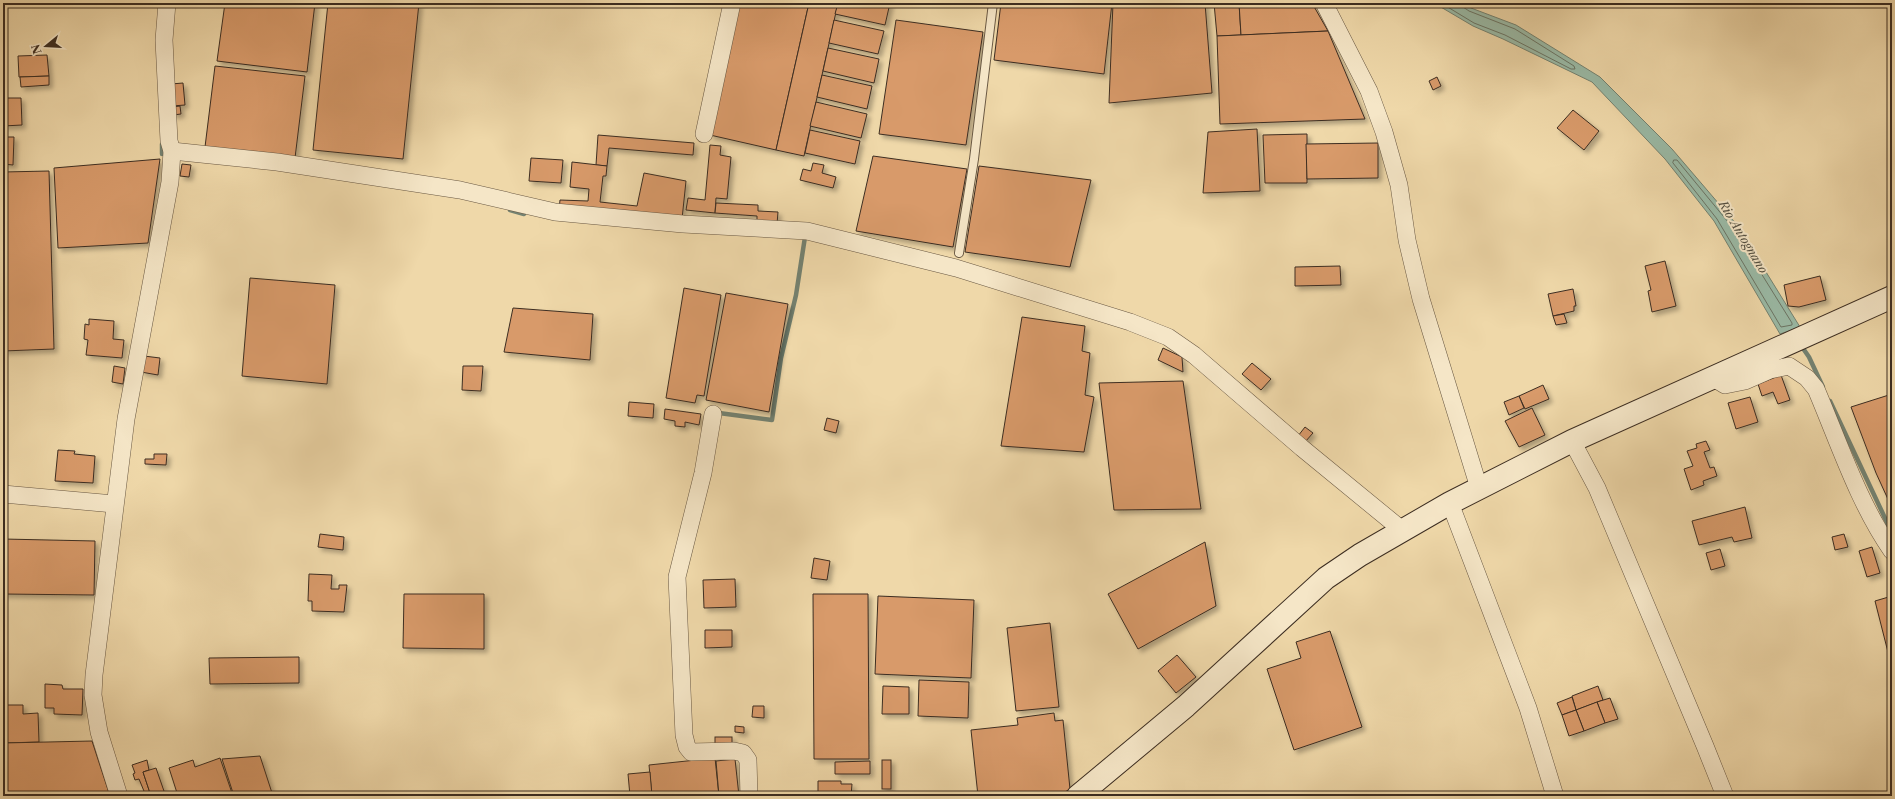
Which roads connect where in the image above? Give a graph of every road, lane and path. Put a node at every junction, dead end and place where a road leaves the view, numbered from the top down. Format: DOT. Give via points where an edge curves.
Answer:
graph roads {
  1 [pos="167,3"];
  2 [pos="732,3"];
  3 [pos="993,3"];
  4 [pos="1324,3"];
  5 [pos="704,134"];
  6 [pos="172,151"];
  7 [pos="959,253"];
  8 [pos="1892,297"];
  9 [pos="1712,378"];
  10 [pos="713,414"];
  11 [pos="1572,442"];
  12 [pos="1479,488"];
  13 [pos="3,494"];
  14 [pos="1450,503"];
  15 [pos="114,504"];
  16 [pos="1402,530"];
  17 [pos="1892,551"];
  18 [pos="119,796"];
  19 [pos="749,796"];
  20 [pos="1078,796"];
  21 [pos="1555,796"];
  22 [pos="1725,796"];
  1 -- 6 [label="street" via="164,40 165,79 169,141"];
  2 -- 5 [label="street"];
  3 -- 7 [label="lane" via="974,159"];
  4 -- 12 [label="street" via="1369,91 1384,132 1399,185 1407,240 1421,299"];
  6 -- 15 [label="street" via="170,182 126,419"];
  6 -- 16 [label="street" via="277,162 460,190 555,212 683,224 807,230 971,273 1130,322 1168,337 1194,355"];
  8 -- 9 [label="street"];
  9 -- 11 [label="street"];
  9 -- 17 [label="street" via="1725,385 1790,366 1807,378 1816,389 1864,502"];
  10 -- 19 [label="street" via="703,473 677,577 684,735 691,752 743,753 748,760"];
  11 -- 12 [label="street"];
  11 -- 22 [label="street" via="1597,488"];
  12 -- 14 [label="street"];
  13 -- 15 [label="street"];
  14 -- 16 [label="street"];
  14 -- 21 [label="street" via="1528,708"];
  15 -- 18 [label="street" via="93,695 99,732"];
  16 -- 20 [label="street" via="1326,578 1186,706"];
}
